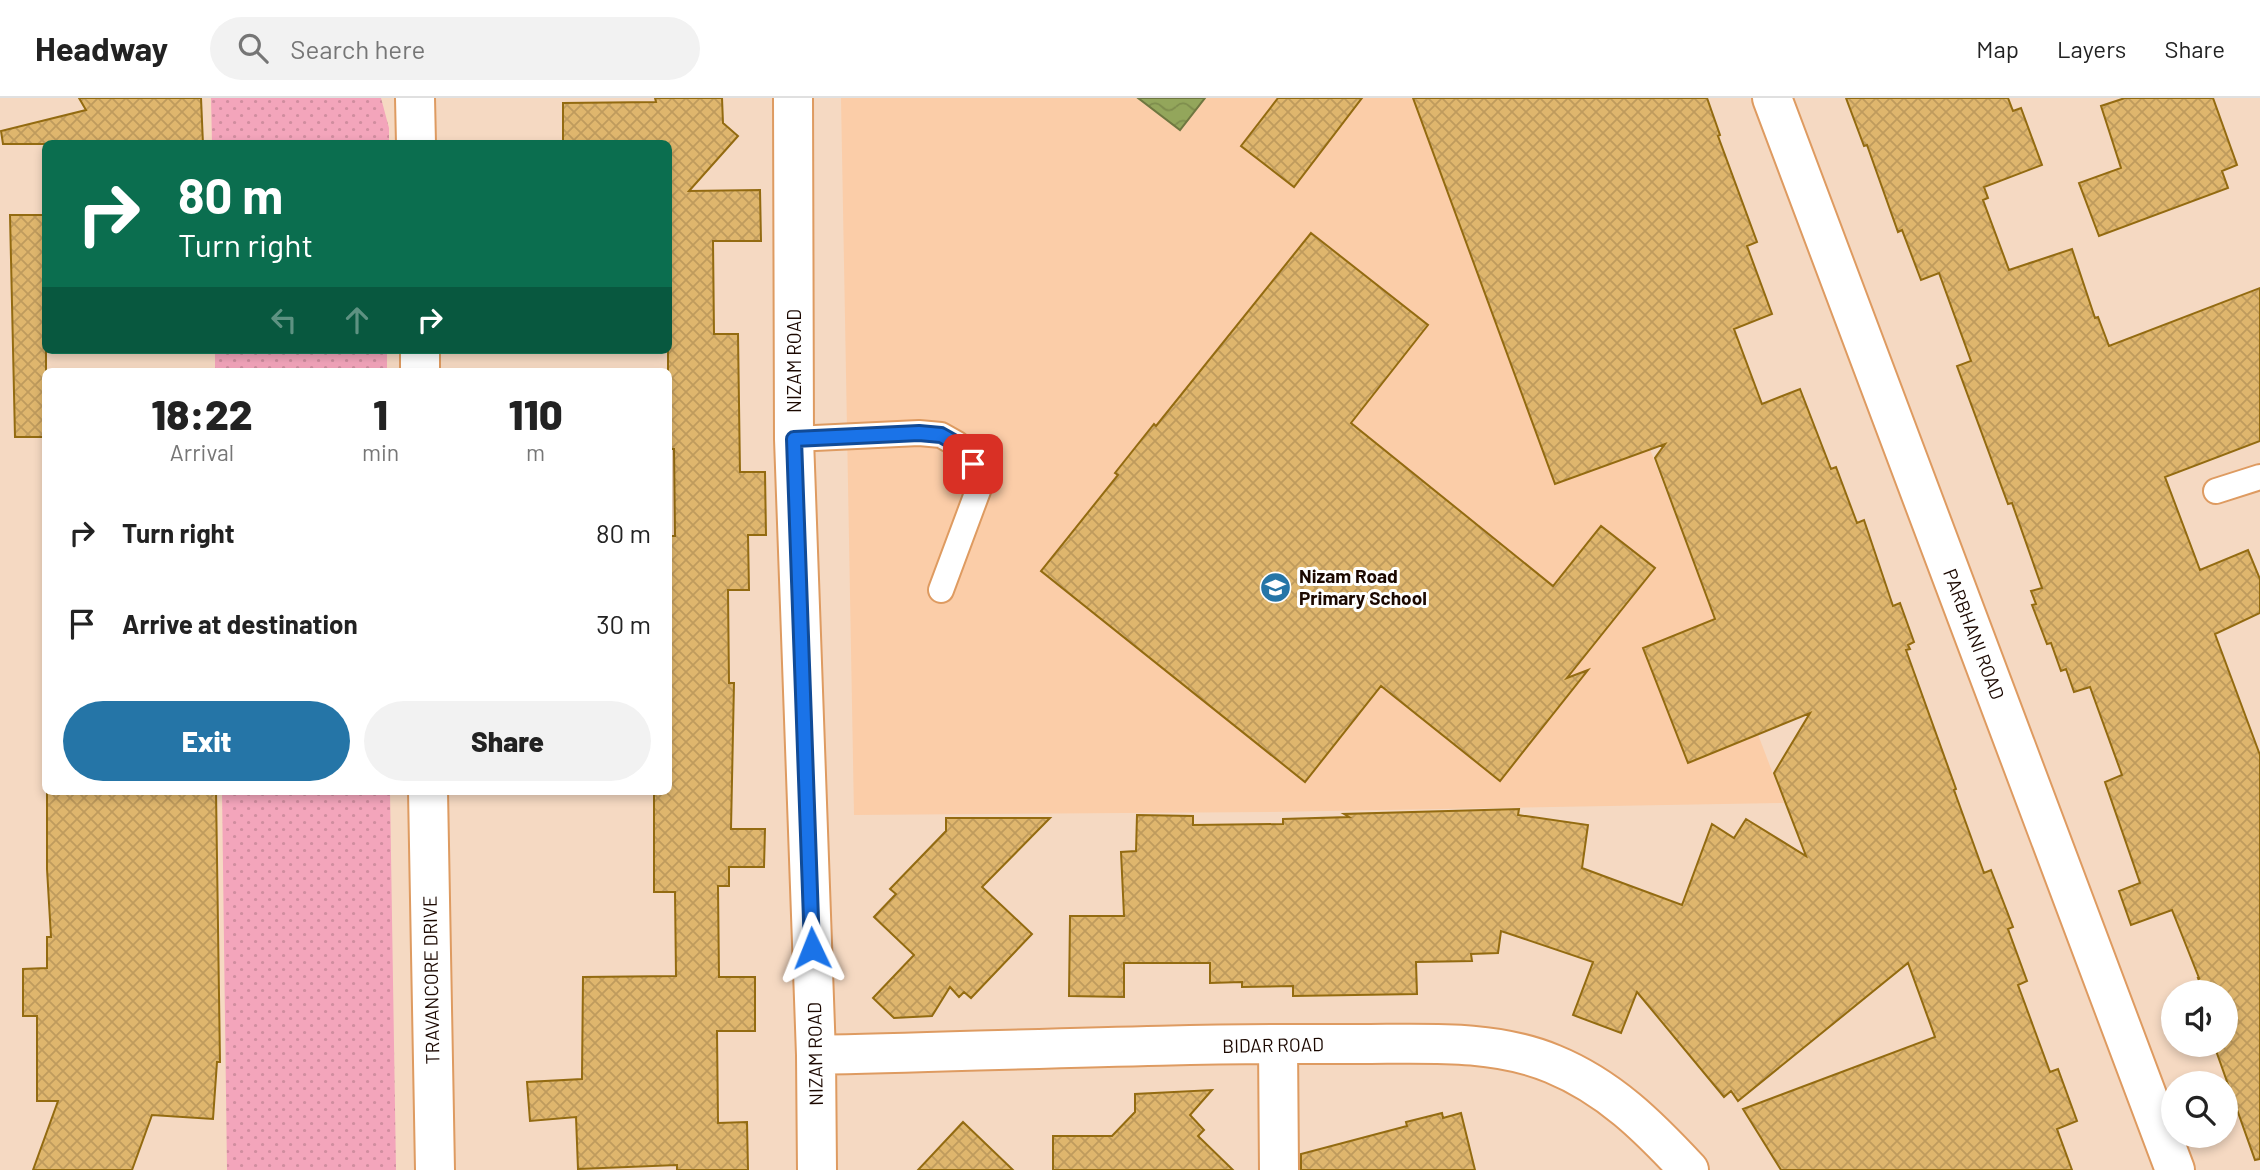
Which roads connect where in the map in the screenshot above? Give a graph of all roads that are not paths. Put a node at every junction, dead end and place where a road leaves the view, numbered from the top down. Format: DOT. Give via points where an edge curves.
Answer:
graph roads {
  1 [pos="415,98"];
  2 [pos="793,98"];
  3 [pos="1772,98"];
  4 [pos="416,140"];
  5 [pos="794,439"];
  6 [pos="2260,477"];
  7 [pos="2216,491"];
  8 [pos="941,590"];
  9 [pos="428,795"];
  10 [pos="1278,1044"];
  11 [pos="816,1055"];
  12 [pos="435,1170"];
  13 [pos="817,1170"];
  14 [pos="1279,1170"];
  15 [pos="1689,1170"];
  16 [pos="2175,1170"];
  1 -- 4 [label="street"];
  2 -- 5 [label="street, NIZAM ROAD"];
  3 -- 16 [label="street, PARBHANI ROAD"];
  5 -- 8 [label="lane" via="919,433 941,435 957,444 973,464 979,488"];
  5 -- 11 [label="street, NIZAM ROAD"];
  6 -- 7 [label="lane"];
  9 -- 12 [label="street, TRAVANCORE DRIVE"];
  10 -- 11 [label="street, BIDAR ROAD"];
  10 -- 14 [label="street"];
  10 -- 15 [label="street, BIDAR ROAD" via="1502,1048 1539,1059 1595,1084 1648,1126"];
  11 -- 13 [label="street, NIZAM ROAD"];
}
